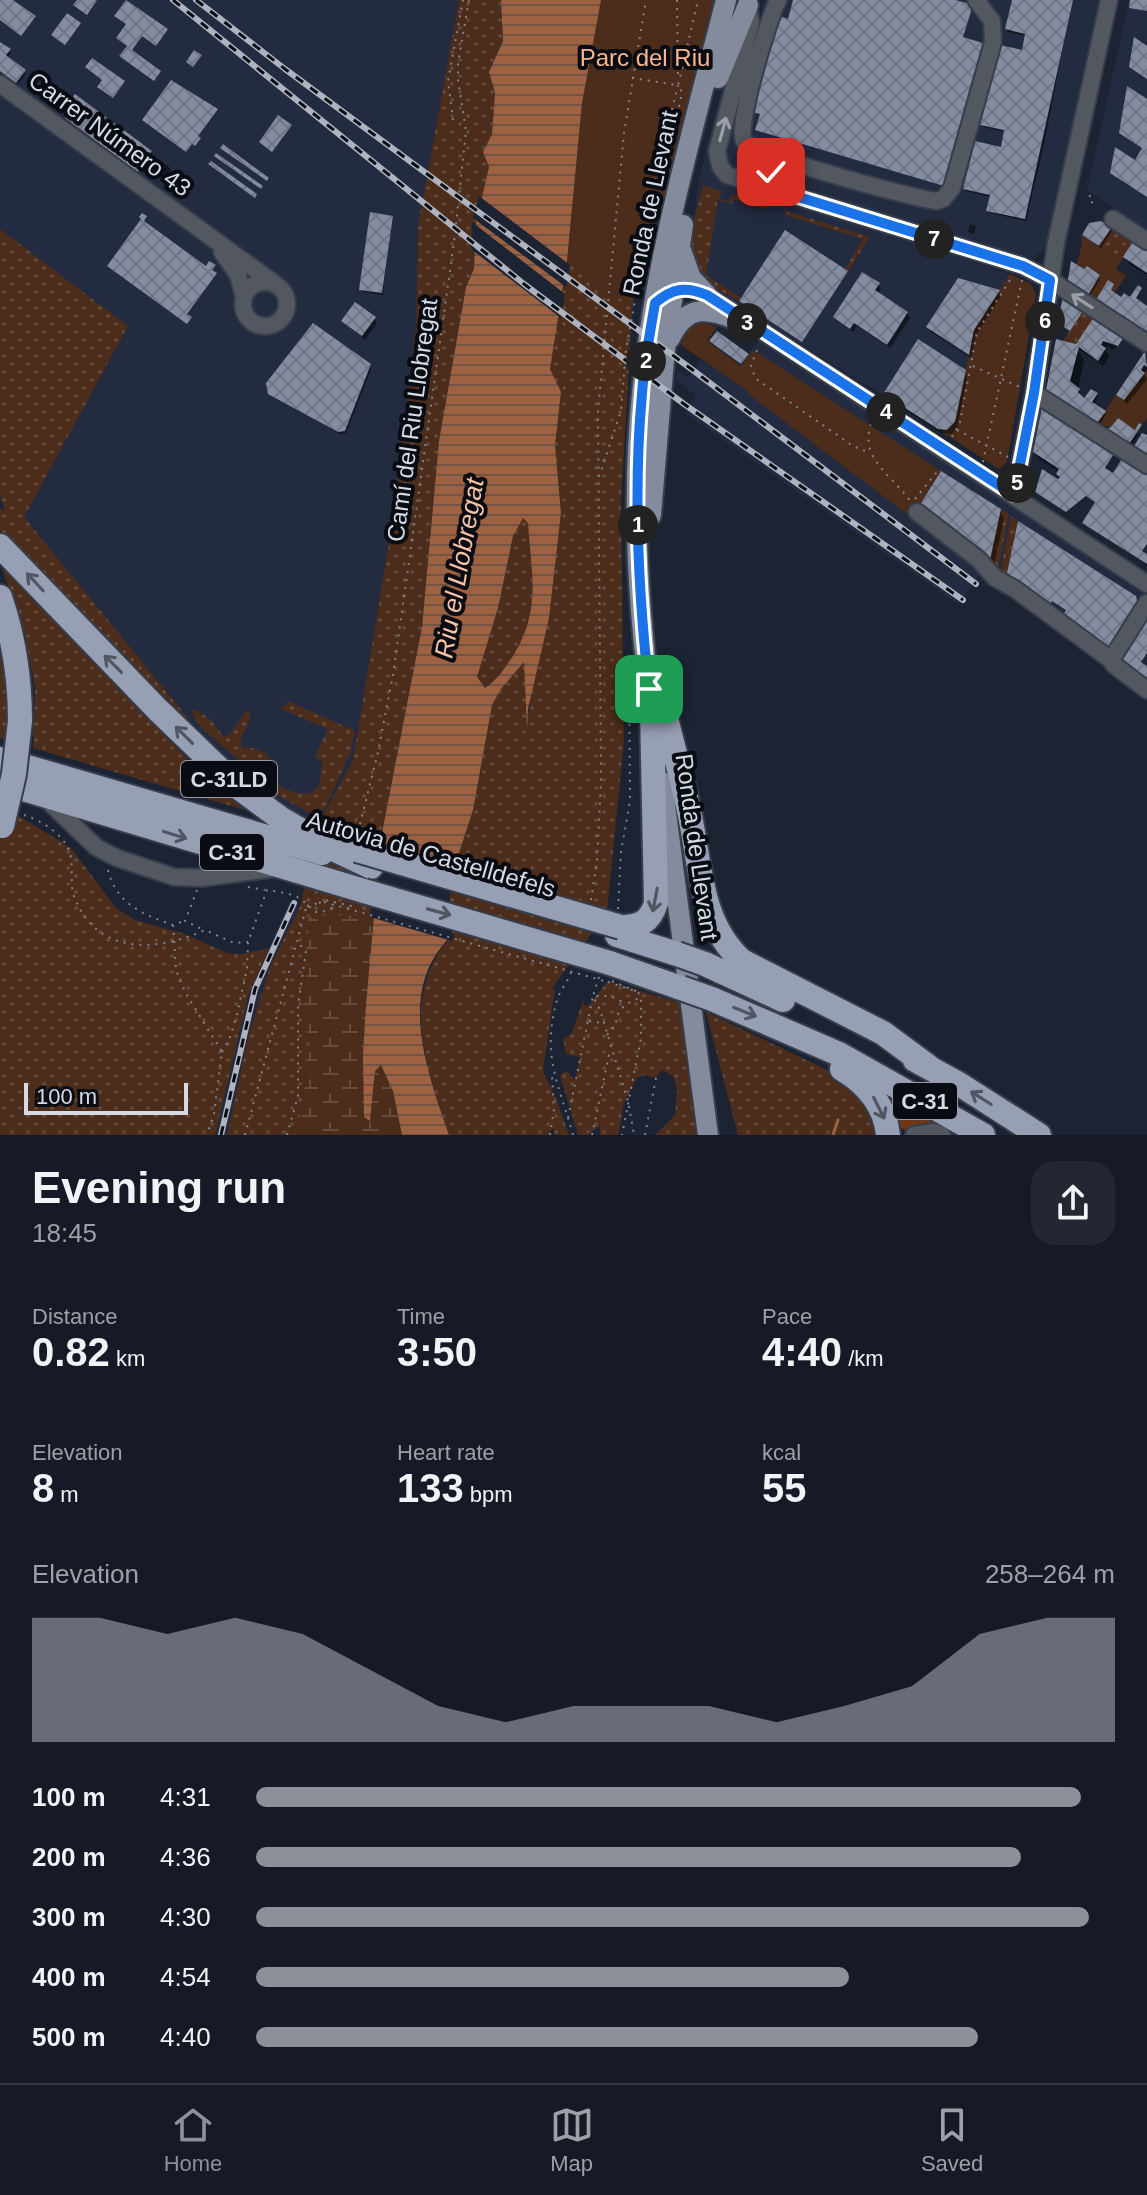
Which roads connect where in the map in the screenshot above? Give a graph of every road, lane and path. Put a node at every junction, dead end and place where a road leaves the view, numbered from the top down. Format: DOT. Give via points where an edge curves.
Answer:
graph roads {
  1 [pos="463,0"];
  2 [pos="469,0"];
  3 [pos="646,0"];
  4 [pos="677,0"];
  5 [pos="698,0"];
  6 [pos="726,0"];
  7 [pos="778,0"];
  8 [pos="976,0"];
  9 [pos="1109,0"];
  10 [pos="746,2"];
  11 [pos="632,78"];
  12 [pos="0,84"];
  13 [pos="678,86"];
  14 [pos="453,120"];
  15 [pos="776,157"];
  16 [pos="766,187"];
  17 [pos="1090,195"];
  18 [pos="1093,203"];
  19 [pos="1113,219"];
  20 [pos="192,224"];
  21 [pos="1147,241"];
  22 [pos="680,242"];
  23 [pos="1015,274"];
  24 [pos="1023,276"];
  25 [pos="1050,280"];
  26 [pos="274,283"];
  27 [pos="673,290"];
  28 [pos="707,295"];
  29 [pos="244,297"];
  30 [pos="655,303"];
  31 [pos="749,324"];
  32 [pos="1147,343"];
  33 [pos="665,349"];
  34 [pos="757,350"];
  35 [pos="971,365"];
  36 [pos="1001,379"];
  37 [pos="1028,391"];
  38 [pos="871,424"];
  39 [pos="956,429"];
  40 [pos="949,441"];
  41 [pos="987,447"];
  42 [pos="870,453"];
  43 [pos="1010,458"];
  44 [pos="983,463"];
  45 [pos="1147,465"];
  46 [pos="940,468"];
  47 [pos="597,482"];
  48 [pos="1014,495"];
  49 [pos="914,507"];
  50 [pos="0,546"];
  51 [pos="1147,584"];
  52 [pos="0,597"];
  53 [pos="1147,603"];
  54 [pos="629,652"];
  55 [pos="1111,660"];
  56 [pos="1147,690"];
  57 [pos="657,706"];
  58 [pos="0,757"];
  59 [pos="0,782"];
  60 [pos="39,792"];
  61 [pos="631,797"];
  62 [pos="33,818"];
  63 [pos="1,829"];
  64 [pos="361,853"];
  65 [pos="110,854"];
  66 [pos="280,867"];
  67 [pos="200,884"];
  68 [pos="245,886"];
  69 [pos="267,890"];
  70 [pos="589,905"];
  71 [pos="306,906"];
  72 [pos="337,907"];
  73 [pos="185,921"];
  74 [pos="173,925"];
  75 [pos="205,930"];
  76 [pos="619,931"];
  77 [pos="248,942"];
  78 [pos="173,943"];
  79 [pos="297,943"];
  80 [pos="573,965"];
  81 [pos="609,973"];
  82 [pos="641,998"];
  83 [pos="625,1003"];
  84 [pos="587,1021"];
  85 [pos="604,1023"];
  86 [pos="777,1026"];
  87 [pos="607,1035"];
  88 [pos="610,1049"];
  89 [pos="222,1052"];
  90 [pos="929,1067"];
  91 [pos="552,1073"];
  92 [pos="656,1078"];
  93 [pos="628,1103"];
  94 [pos="568,1119"];
  95 [pos="1038,1133"];
  96 [pos="207,1135"];
  97 [pos="245,1135"];
  98 [pos="287,1135"];
  99 [pos="550,1135"];
  100 [pos="573,1135"];
  101 [pos="592,1135"];
  102 [pos="622,1135"];
  103 [pos="634,1135"];
  104 [pos="645,1135"];
  105 [pos="708,1135"];
  106 [pos="722,1135"];
  107 [pos="888,1135"];
  108 [pos="914,1135"];
  109 [pos="942,1135"];
  110 [pos="983,1135"];
  1 -- 14 [label="path" via="448,81"];
  2 -- 64 [label="path, Camí del Riu Llobregat" via="458,63 466,131 454,242 393,675"];
  3 -- 11 [label="path"];
  4 -- 13 [label="path"];
  5 -- 13 [label="path"];
  6 -- 30 [label="main road, Ronda de Llevant" via="681,169"];
  7 -- 15 [label="street" via="741,129 748,147"];
  8 -- 15 [label="street" via="992,21 993,42 952,188 943,199 926,199"];
  9 -- 25 [label="street"];
  16 -- 10 [label="street, one-way" via="727,175 717,155 751,23"];
  10 -- 22 [label="main road, Ronda de Llevant" via="718,78"];
  11 -- 13 [label="path"];
  11 -- 47 [label="path" via="609,274"];
  12 -- 20 [label="street, Carrer Número 43"];
  13 -- 47 [label="path" via="646,207 621,411"];
  15 -- 16 [label="street"];
  16 -- 25 [label="street" via="1023,266"];
  17 -- 18 [label="path"];
  19 -- 21 [label="street"];
  20 -- 26 [label="street, Carrer Número 43"];
  20 -- 29 [label="street, Carrer Número 43" via="232,264"];
  22 -- 27 [label="main road, Ronda de Llevant"];
  22 -- 28 [label="main road" via="686,269"];
  23 -- 35 [label="path" via="977,332"];
  24 -- 36 [label="path"];
  32 -- 25 [label="street, one-way"];
  25 -- 37 [label="street"];
  26 -- 29 [label="street" via="256,283"];
  26 -- 29 [label="street" via="288,305 276,323 252,321"];
  27 -- 28 [label="main road"];
  27 -- 30 [label="main road"];
  27 -- 33 [label="main road, Ronda de Llevant"];
  28 -- 31 [label="street"];
  30 -- 57 [label="main road, Ronda de Llevant" via="642,392 637,501 642,624"];
  31 -- 33 [label="main road" via="695,311 679,321"];
  31 -- 48 [label="street"];
  33 -- 57 [label="main road, Ronda de Llevant" via="650,504"];
  34 -- 42 [label="path" via="751,365 755,378"];
  35 -- 36 [label="path"];
  35 -- 39 [label="path"];
  36 -- 37 [label="path"];
  36 -- 41 [label="path"];
  37 -- 45 [label="street"];
  37 -- 48 [label="street"];
  38 -- 42 [label="path"];
  39 -- 40 [label="path"];
  39 -- 41 [label="path"];
  41 -- 43 [label="path"];
  41 -- 44 [label="path"];
  42 -- 49 [label="path"];
  46 -- 49 [label="path"];
  47 -- 70 [label="path" via="601,782"];
  48 -- 51 [label="street"];
  49 -- 55 [label="street" via="995,578"];
  64 -- 50 [label="highway, C-31LD, one-way" via="335,850 270,812 222,773"];
  52 -- 63 [label="highway, bridge" via="17,663 20,721"];
  53 -- 55 [label="street"];
  54 -- 61 [label="path"];
  55 -- 56 [label="street"];
  57 -- 76 [label="highway, one-way" via="656,903 648,920"];
  57 -- 90 [label="highway" via="690,814 706,905 731,951 883,1033"];
  57 -- 105 [label="main road, Ronda de Llevant"];
  57 -- 106 [label="main road, Ronda de Llevant"];
  58 -- 64 [label="highway, Autovia de Castelldefels / C-31"];
  59 -- 60 [label="highway, C-31"];
  60 -- 65 [label="street"];
  60 -- 66 [label="highway, C-31, one-way"];
  62 -- 78 [label="path" via="66,844 74,896 101,933 126,943"];
  64 -- 76 [label="highway, Autovia de Castelldefels / C-31"];
  65 -- 66 [label="street" via="174,877"];
  65 -- 74 [label="path" via="109,877 119,894 131,907"];
  66 -- 81 [label="highway, C-31, one-way, bridge"];
  67 -- 73 [label="path"];
  68 -- 69 [label="path"];
  69 -- 71 [label="path" via="288,894"];
  69 -- 77 [label="path"];
  71 -- 72 [label="path" via="318,913"];
  71 -- 79 [label="path"];
  71 -- 81 [label="path, bridge" via="326,902"];
  73 -- 74 [label="path"];
  73 -- 75 [label="path"];
  74 -- 78 [label="path"];
  75 -- 77 [label="path" via="234,943"];
  75 -- 78 [label="path"];
  76 -- 90 [label="highway, C-31, bridge" via="705,964"];
  77 -- 89 [label="path" via="237,1015"];
  78 -- 89 [label="path" via="185,992"];
  79 -- 97 [label="path"];
  79 -- 98 [label="path" via="306,951 298,1006 298,1096"];
  80 -- 91 [label="path" via="551,1026"];
  81 -- 82 [label="path"];
  81 -- 86 [label="highway, C-31, one-way, bridge" via="681,988"];
  82 -- 83 [label="path"];
  82 -- 93 [label="path" via="641,1038"];
  83 -- 84 [label="path" via="593,996"];
  83 -- 87 [label="path"];
  84 -- 85 [label="path"];
  84 -- 94 [label="path"];
  86 -- 107 [label="highway, one-way" via="859,1080 881,1106"];
  86 -- 110 [label="highway, C-31" via="839,1054"];
  88 -- 101 [label="path"];
  89 -- 96 [label="path"];
  95 -- 90 [label="highway, C-31, one-way"];
  91 -- 94 [label="path"];
  91 -- 99 [label="path"];
  92 -- 104 [label="path"];
  93 -- 102 [label="path"];
  93 -- 103 [label="path"];
  94 -- 100 [label="path"];
  108 -- 109 [label="street"];
}
